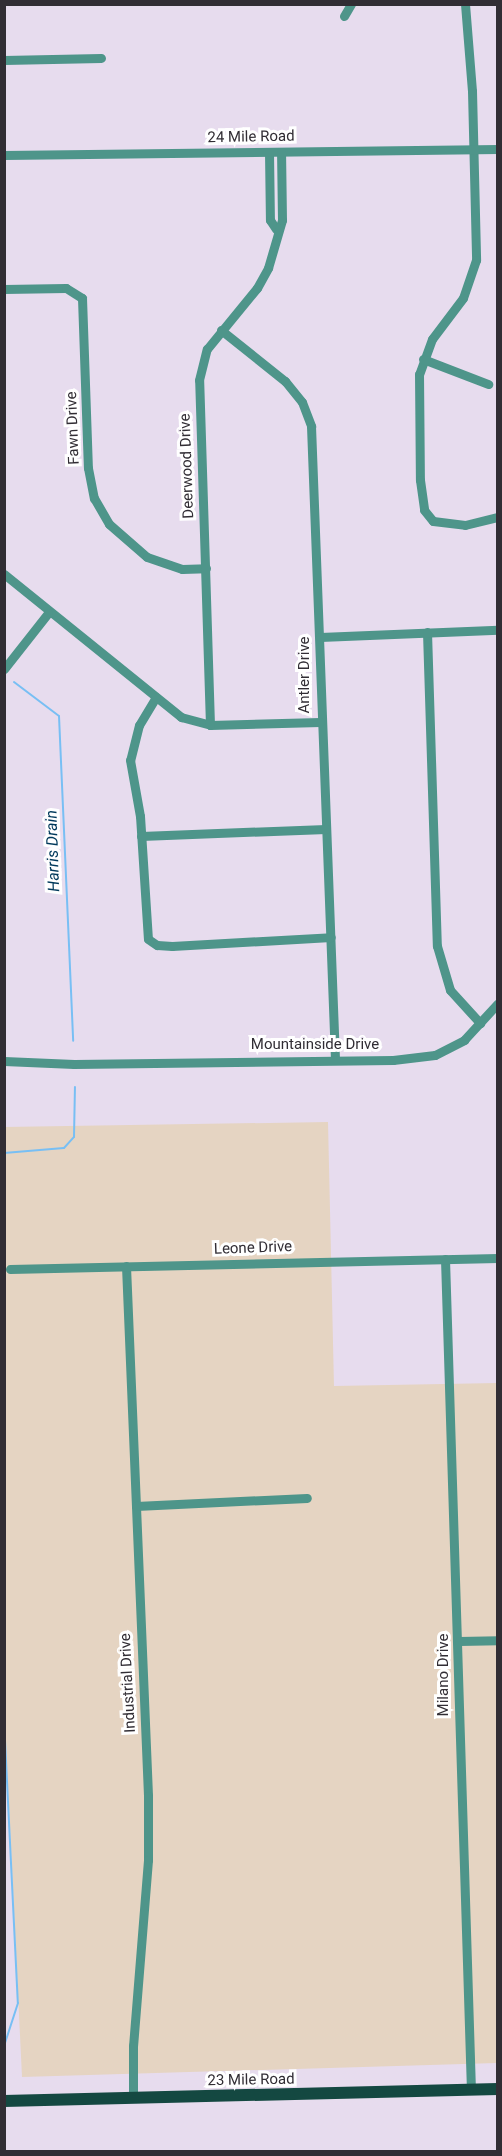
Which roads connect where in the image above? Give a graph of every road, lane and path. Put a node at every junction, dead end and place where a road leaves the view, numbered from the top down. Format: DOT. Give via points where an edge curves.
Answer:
graph roads {
  1 [pos="351,4"];
  2 [pos="477,4"];
  3 [pos="465,6"];
  4 [pos="344,16"];
  5 [pos="101,58"];
  6 [pos="4,60"];
  7 [pos="474,149"];
  8 [pos="498,149"];
  9 [pos="269,152"];
  10 [pos="281,152"];
  11 [pos="4,155"];
  12 [pos="276,229"];
  13 [pos="4,289"];
  14 [pos="221,330"];
  15 [pos="423,359"];
  16 [pos="488,384"];
  17 [pos="498,518"];
  18 [pos="206,568"];
  19 [pos="4,574"];
  20 [pos="48,613"];
  21 [pos="498,630"];
  22 [pos="427,633"];
  23 [pos="320,636"];
  24 [pos="4,669"];
  25 [pos="156,697"];
  26 [pos="320,722"];
  27 [pos="210,725"];
  28 [pos="326,829"];
  29 [pos="141,836"];
  30 [pos="331,937"];
  31 [pos="498,1003"];
  32 [pos="480,1023"];
  33 [pos="335,1059"];
  34 [pos="4,1061"];
  35 [pos="498,1258"];
  36 [pos="445,1259"];
  37 [pos="126,1266"];
  38 [pos="10,1269"];
  39 [pos="307,1498"];
  40 [pos="136,1506"];
  41 [pos="498,1640"];
  42 [pos="459,1641"];
  43 [pos="498,2089"];
  44 [pos="471,2090"];
  45 [pos="134,2098"];
  46 [pos="4,2100"];
  1 -- 4 [label="street"];
  2 -- 3 [label="street"];
  3 -- 7 [label="street"];
  5 -- 6 [label="street"];
  7 -- 8 [label="street, 24 Mile Road"];
  7 -- 10 [label="street, 24 Mile Road"];
  7 -- 15 [label="street" via="477,243 472,278"];
  9 -- 10 [label="street, 24 Mile Road"];
  9 -- 11 [label="street, 24 Mile Road"];
  9 -- 12 [label="street, Deerwood Drive" via="270,220"];
  10 -- 12 [label="street, Deerwood Drive" via="282,220"];
  12 -- 14 [label="street, Deerwood Drive" via="268,268 257,288"];
  13 -- 18 [label="street, Fawn Drive" via="66,288 82,298 88,468 94,498 109,524 147,557 183,569"];
  14 -- 18 [label="street, Deerwood Drive" via="207,349 199,380"];
  14 -- 23 [label="street, Antler Drive" via="285,381 302,402 311,426"];
  15 -- 16 [label="street"];
  15 -- 17 [label="street" via="419,374 424,510 433,521 445,524 465,525"];
  18 -- 27 [label="street, Deerwood Drive"];
  19 -- 20 [label="street"];
  20 -- 24 [label="street"];
  20 -- 25 [label="street"];
  21 -- 22 [label="street"];
  22 -- 23 [label="street"];
  22 -- 32 [label="street" via="437,946 450,990"];
  23 -- 26 [label="street, Antler Drive"];
  25 -- 27 [label="street" via="181,717"];
  25 -- 29 [label="street" via="140,725 130,760"];
  26 -- 27 [label="street"];
  26 -- 28 [label="street, Antler Drive"];
  28 -- 29 [label="street"];
  28 -- 30 [label="street, Antler Drive"];
  29 -- 30 [label="street" via="144,932 156,945"];
  30 -- 33 [label="street, Antler Drive"];
  31 -- 32 [label="street, Mountainside Drive"];
  32 -- 33 [label="street, Mountainside Drive" via="464,1040 435,1055 393,1060"];
  33 -- 34 [label="street, Mountainside Drive"];
  35 -- 36 [label="street, Leone Drive"];
  36 -- 37 [label="street, Leone Drive"];
  36 -- 42 [label="street, Milano Drive"];
  37 -- 38 [label="street, Leone Drive"];
  37 -- 40 [label="street, Industrial Drive"];
  39 -- 40 [label="street"];
  40 -- 45 [label="street, Industrial Drive" via="148,1860 133,2046"];
  41 -- 42 [label="street"];
  42 -- 44 [label="street, Milano Drive"];
  43 -- 44 [label="main road, 23 Mile Road"];
  44 -- 45 [label="main road, 23 Mile Road"];
  45 -- 46 [label="main road, 23 Mile Road"];
}
